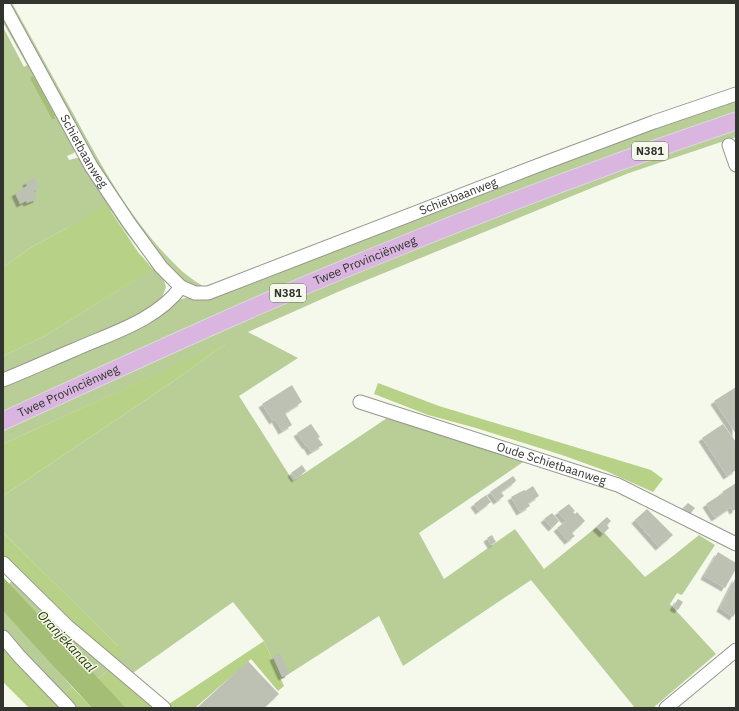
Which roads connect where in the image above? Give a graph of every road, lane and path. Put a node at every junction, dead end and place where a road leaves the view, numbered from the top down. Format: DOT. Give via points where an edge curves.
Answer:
graph roads {
  1 [pos="3,4"];
  2 [pos="736,94"];
  3 [pos="736,121"];
  4 [pos="729,145"];
  5 [pos="736,166"];
  6 [pos="181,287"];
  7 [pos="3,380"];
  8 [pos="360,402"];
  9 [pos="3,421"];
  10 [pos="736,544"];
  11 [pos="3,563"];
  12 [pos="3,637"];
  13 [pos="736,650"];
  14 [pos="69,708"];
  15 [pos="164,708"];
  16 [pos="666,708"];
  1 -- 6 [label="street, Schietbaanweg" via="98,177 161,267"];
  2 -- 6 [label="street, Schietbaanweg" via="569,154 208,293 195,293"];
  3 -- 9 [label="main road, Twee Provinciënweg / N381" via="578,177 392,249 201,330"];
  4 -- 5 [label="street"];
  6 -- 7 [label="street" via="151,314 128,327"];
  8 -- 10 [label="street, Oude Schietbaanweg" via="618,485"];
  11 -- 15 [label="street" via="67,626"];
  12 -- 14 [label="street"];
  13 -- 16 [label="street"];
}
